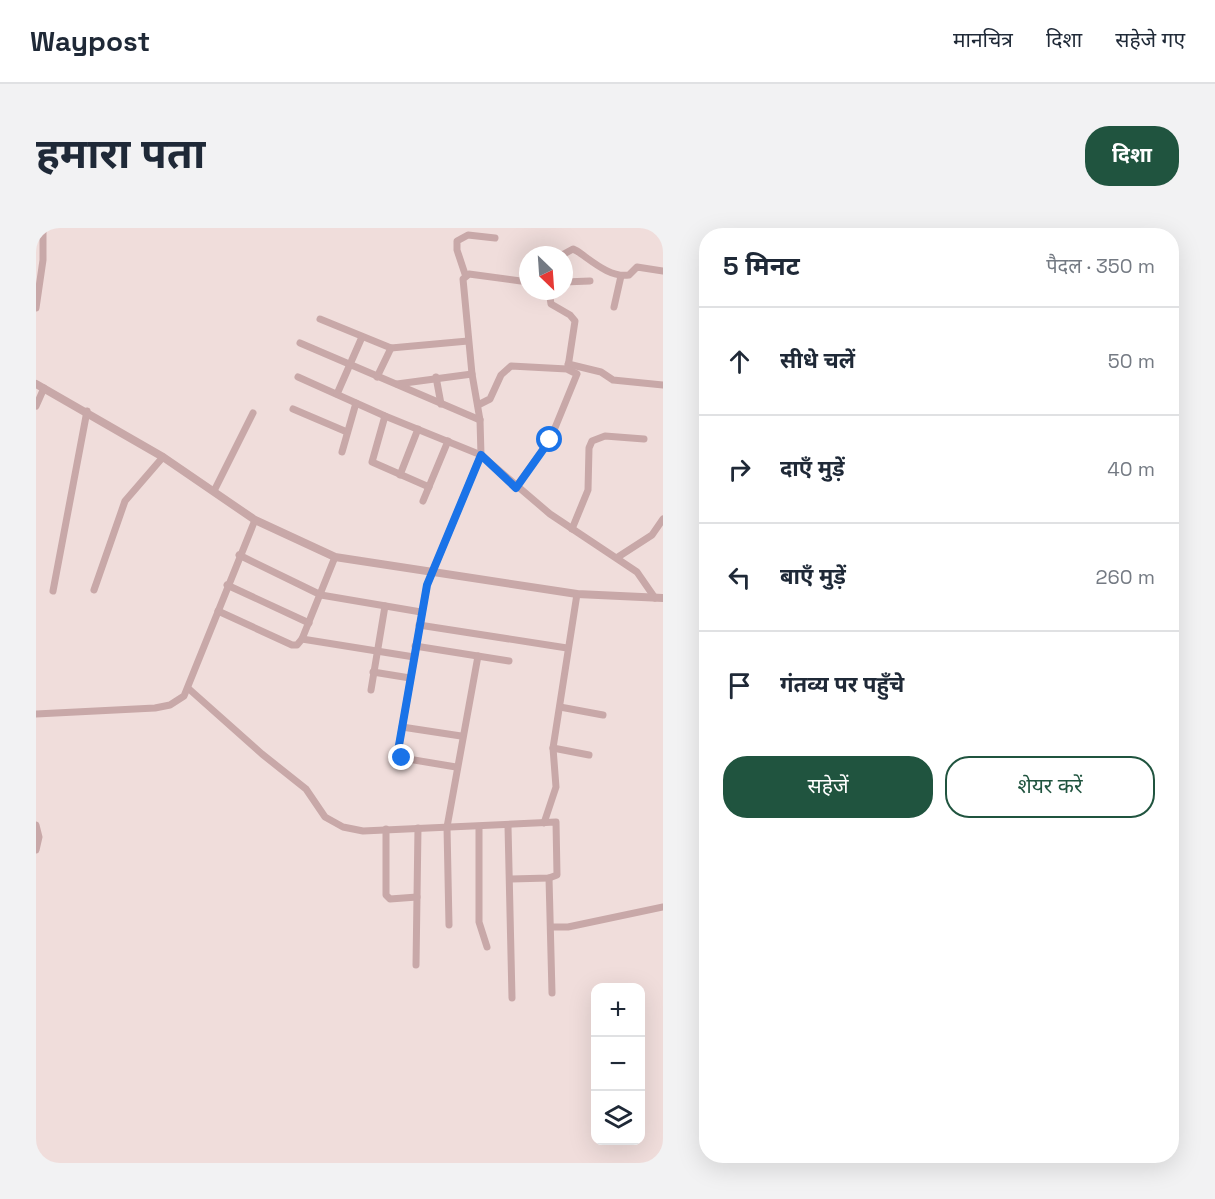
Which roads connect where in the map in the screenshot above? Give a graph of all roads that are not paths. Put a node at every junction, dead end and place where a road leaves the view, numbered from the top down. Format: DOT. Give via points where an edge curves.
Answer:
graph roads {
  1 [pos="43,228"];
  2 [pos="495,238"];
  3 [pos="573,249"];
  4 [pos="39,251"];
  5 [pos="663,271"];
  6 [pos="465,274"];
  7 [pos="621,276"];
  8 [pos="519,281"];
  9 [pos="590,281"];
  10 [pos="573,282"];
  11 [pos="550,300"];
  12 [pos="614,307"];
  13 [pos="36,308"];
  14 [pos="320,319"];
  15 [pos="362,337"];
  16 [pos="468,341"];
  17 [pos="300,343"];
  18 [pos="391,348"];
  19 [pos="348,365"];
  20 [pos="568,366"];
  21 [pos="472,374"];
  22 [pos="298,377"];
  23 [pos="377,377"];
  24 [pos="436,377"];
  25 [pos="396,384"];
  26 [pos="40,386"];
  27 [pos="663,386"];
  28 [pos="337,394"];
  29 [pos="37,402"];
  30 [pos="356,403"];
  31 [pos="441,404"];
  32 [pos="478,405"];
  33 [pos="293,409"];
  34 [pos="87,411"];
  35 [pos="253,413"];
  36 [pos="386,417"];
  37 [pos="480,420"];
  38 [pos="418,429"];
  39 [pos="347,432"];
  40 [pos="644,438"];
  41 [pos="448,441"];
  42 [pos="342,452"];
  43 [pos="481,455"];
  44 [pos="163,457"];
  45 [pos="400,475"];
  46 [pos="429,487"];
  47 [pos="516,488"];
  48 [pos="214,491"];
  49 [pos="423,501"];
  50 [pos="663,519"];
  51 [pos="255,520"];
  52 [pos="572,529"];
  53 [pos="239,555"];
  54 [pos="335,557"];
  55 [pos="618,557"];
  56 [pos="432,573"];
  57 [pos="227,585"];
  58 [pos="94,590"];
  59 [pos="53,591"];
  60 [pos="577,594"];
  61 [pos="321,595"];
  62 [pos="659,598"];
  63 [pos="385,606"];
  64 [pos="218,611"];
  65 [pos="421,612"];
  66 [pos="309,623"];
  67 [pos="419,625"];
  68 [pos="302,639"];
  69 [pos="416,646"];
  70 [pos="567,648"];
  71 [pos="376,652"];
  72 [pos="478,656"];
  73 [pos="414,657"];
  74 [pos="509,661"];
  75 [pos="373,672"];
  76 [pos="410,678"];
  77 [pos="189,689"];
  78 [pos="371,690"];
  79 [pos="560,707"];
  80 [pos="36,714"];
  81 [pos="603,715"];
  82 [pos="402,727"];
  83 [pos="461,736"];
  84 [pos="553,748"];
  85 [pos="589,756"];
  86 [pos="456,767"];
  87 [pos="544,823"];
  88 [pos="36,825"];
  89 [pos="508,826"];
  90 [pos="447,827"];
  91 [pos="418,828"];
  92 [pos="479,828"];
  93 [pos="386,829"];
  94 [pos="36,850"];
  95 [pos="549,878"];
  96 [pos="511,879"];
  97 [pos="417,897"];
  98 [pos="663,907"];
  99 [pos="449,925"];
  100 [pos="551,927"];
  101 [pos="487,946"];
  102 [pos="416,965"];
  103 [pos="552,993"];
  104 [pos="512,998"];
  1 -- 4 [label="street"];
  2 -- 6 [label="street" via="468,235 457,241"];
  3 -- 7 [label="street"];
  4 -- 13 [label="street"];
  5 -- 7 [label="street" via="637,267 629,275"];
  6 -- 8 [label="street"];
  6 -- 16 [label="street"];
  7 -- 12 [label="street"];
  9 -- 10 [label="street"];
  11 -- 20 [label="street" via="575,321"];
  14 -- 15 [label="street"];
  15 -- 18 [label="street"];
  15 -- 19 [label="street"];
  16 -- 18 [label="street"];
  16 -- 21 [label="street"];
  17 -- 19 [label="street"];
  18 -- 23 [label="street"];
  19 -- 23 [label="street"];
  19 -- 28 [label="street"];
  20 -- 27 [label="street" via="601,372 613,380"];
  20 -- 32 [label="street" via="511,366 501,375 490,399"];
  20 -- 47 [label="street" via="577,374 559,423"];
  21 -- 24 [label="street"];
  21 -- 32 [label="street"];
  22 -- 28 [label="street"];
  23 -- 25 [label="street"];
  24 -- 25 [label="street"];
  24 -- 31 [label="street"];
  25 -- 31 [label="street"];
  26 -- 29 [label="street"];
  26 -- 34 [label="street"];
  28 -- 30 [label="street"];
  30 -- 36 [label="street"];
  30 -- 39 [label="street"];
  31 -- 37 [label="street"];
  32 -- 37 [label="street"];
  33 -- 39 [label="street"];
  34 -- 44 [label="street"];
  34 -- 59 [label="street"];
  35 -- 48 [label="street"];
  36 -- 38 [label="street"];
  36 -- 45 [label="street" via="372,462"];
  37 -- 43 [label="street"];
  38 -- 41 [label="street"];
  38 -- 45 [label="street"];
  39 -- 42 [label="street"];
  40 -- 52 [label="street" via="605,436 592,441 588,490"];
  41 -- 43 [label="street"];
  41 -- 46 [label="street"];
  43 -- 47 [label="street"];
  43 -- 56 [label="street"];
  44 -- 48 [label="street"];
  44 -- 58 [label="street" via="125,501"];
  45 -- 46 [label="street"];
  46 -- 49 [label="street"];
  47 -- 52 [label="street"];
  48 -- 51 [label="street"];
  50 -- 55 [label="street" via="652,535"];
  51 -- 53 [label="street"];
  51 -- 54 [label="street"];
  52 -- 55 [label="street"];
  53 -- 57 [label="street"];
  53 -- 61 [label="street"];
  54 -- 56 [label="street"];
  54 -- 61 [label="street"];
  55 -- 62 [label="street"];
  56 -- 60 [label="street"];
  56 -- 65 [label="street"];
  57 -- 64 [label="street"];
  57 -- 66 [label="street"];
  60 -- 62 [label="street"];
  60 -- 70 [label="street"];
  61 -- 63 [label="street"];
  61 -- 66 [label="street"];
  63 -- 65 [label="street"];
  63 -- 71 [label="street"];
  64 -- 68 [label="street" via="292,645"];
  64 -- 77 [label="street"];
  65 -- 67 [label="street"];
  66 -- 68 [label="street"];
  67 -- 69 [label="street"];
  67 -- 70 [label="street"];
  68 -- 71 [label="street"];
  69 -- 72 [label="street"];
  69 -- 73 [label="street"];
  70 -- 79 [label="street"];
  71 -- 73 [label="street"];
  71 -- 75 [label="street"];
  72 -- 74 [label="street"];
  72 -- 83 [label="street"];
  73 -- 76 [label="street"];
  75 -- 76 [label="street"];
  75 -- 78 [label="street"];
  76 -- 82 [label="street"];
  77 -- 80 [label="street" via="178,702 155,708"];
  77 -- 93 [label="street" via="306,789 325,817 352,830"];
  79 -- 81 [label="street"];
  79 -- 84 [label="street"];
  82 -- 83 [label="street"];
  82 -- 86 [label="street" via="399,757"];
  83 -- 86 [label="street"];
  84 -- 85 [label="street"];
  84 -- 87 [label="street" via="556,788"];
  86 -- 90 [label="street"];
  87 -- 89 [label="street"];
  87 -- 95 [label="street" via="556,822 558,826 559,872"];
  88 -- 94 [label="street"];
  89 -- 92 [label="street"];
  89 -- 96 [label="street"];
  90 -- 91 [label="street"];
  90 -- 92 [label="street"];
  90 -- 99 [label="street"];
  91 -- 93 [label="street"];
  91 -- 97 [label="street"];
  92 -- 101 [label="street" via="479,922"];
  93 -- 97 [label="street" via="386,895"];
  95 -- 96 [label="street"];
  95 -- 100 [label="street"];
  96 -- 104 [label="street"];
  97 -- 102 [label="street"];
  98 -- 100 [label="street"];
  100 -- 103 [label="street"];
}
